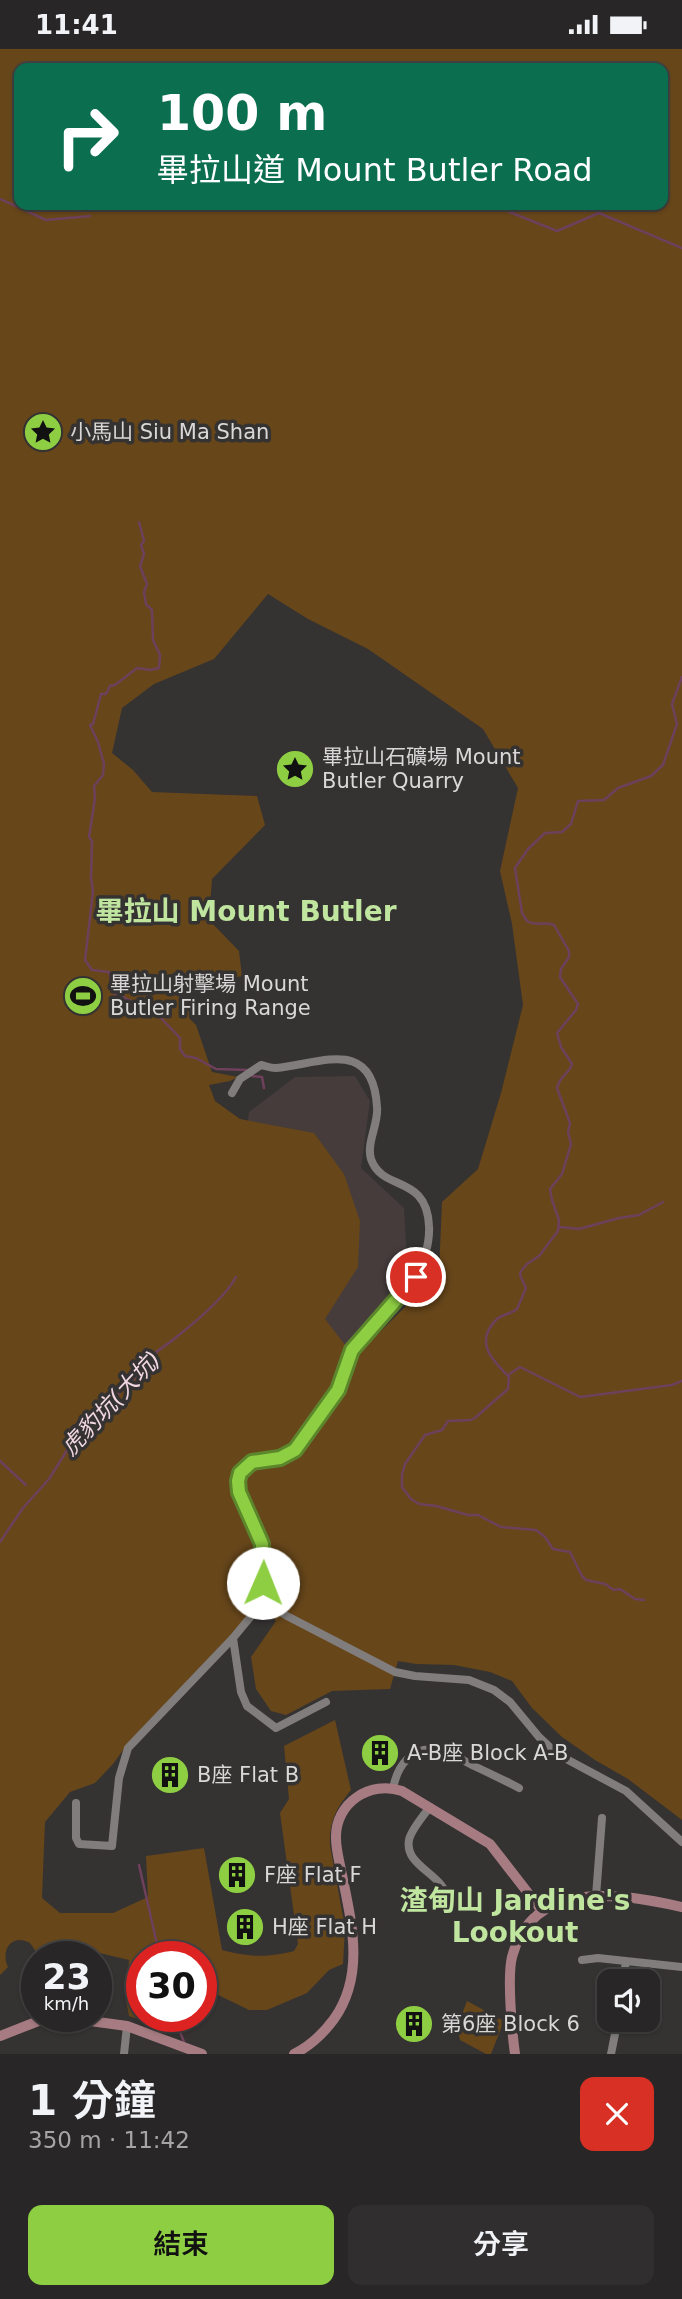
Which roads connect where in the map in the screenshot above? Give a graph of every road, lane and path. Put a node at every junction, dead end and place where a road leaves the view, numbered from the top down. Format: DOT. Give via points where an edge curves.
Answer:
graph roads {
  1 [pos="232,1093"];
  2 [pos="267,1597"];
  3 [pos="233,1638"];
  4 [pos="326,1702"];
  5 [pos="519,1787"];
  6 [pos="393,1789"];
  7 [pos="76,1803"];
  8 [pos="429,1807"];
  9 [pos="602,1818"];
  10 [pos="682,1842"];
  11 [pos="596,1896"];
  12 [pos="447,1899"];
  13 [pos="682,1907"];
  14 [pos="542,1911"];
  15 [pos="582,1959"];
  16 [pos="626,1961"];
  17 [pos="682,1967"];
  18 [pos="625,1969"];
  19 [pos="126,2026"];
  20 [pos="126,2032"];
  21 [pos="143,2032"];
  22 [pos="615,2032"];
  23 [pos="0,2036"];
  24 [pos="192,2050"];
  25 [pos="124,2054"];
  26 [pos="294,2054"];
  27 [pos="515,2054"];
  28 [pos="611,2054"];
  1 -- 2 [label="street" via="240,1079 261,1065 342,1058 365,1069 378,1109 370,1155 374,1166 419,1193 429,1227 416,1277 352,1350 338,1390 302,1441 289,1455 252,1462 240,1473 239,1492 262,1544"];
  2 -- 3 [label="street"];
  2 -- 10 [label="street" via="281,1612 388,1669 468,1680 494,1689 552,1750 626,1791"];
  3 -- 4 [label="street" via="247,1706 276,1728"];
  3 -- 7 [label="street" via="128,1748 118,1778 111,1846 79,1843"];
  5 -- 6 [label="street" via="432,1749 405,1760"];
  6 -- 8 [label="street"];
  6 -- 26 [label="street" via="362,1793 339,1821 336,1842 353,1935 353,1973 330,2024"];
  8 -- 12 [label="street" via="409,1839 410,1850 440,1882"];
  8 -- 14 [label="street" via="494,1848"];
  9 -- 11 [label="street"];
  11 -- 13 [label="street" via="632,1896"];
  11 -- 14 [label="street" via="561,1902"];
  14 -- 27 [label="street" via="522,1935 512,1958"];
  15 -- 16 [label="street"];
  16 -- 17 [label="street"];
  16 -- 18 [label="street"];
  19 -- 23 [label="street" via="50,2018"];
  20 -- 25 [label="street"];
  21 -- 24 [label="street"];
  22 -- 28 [label="street"];
}
